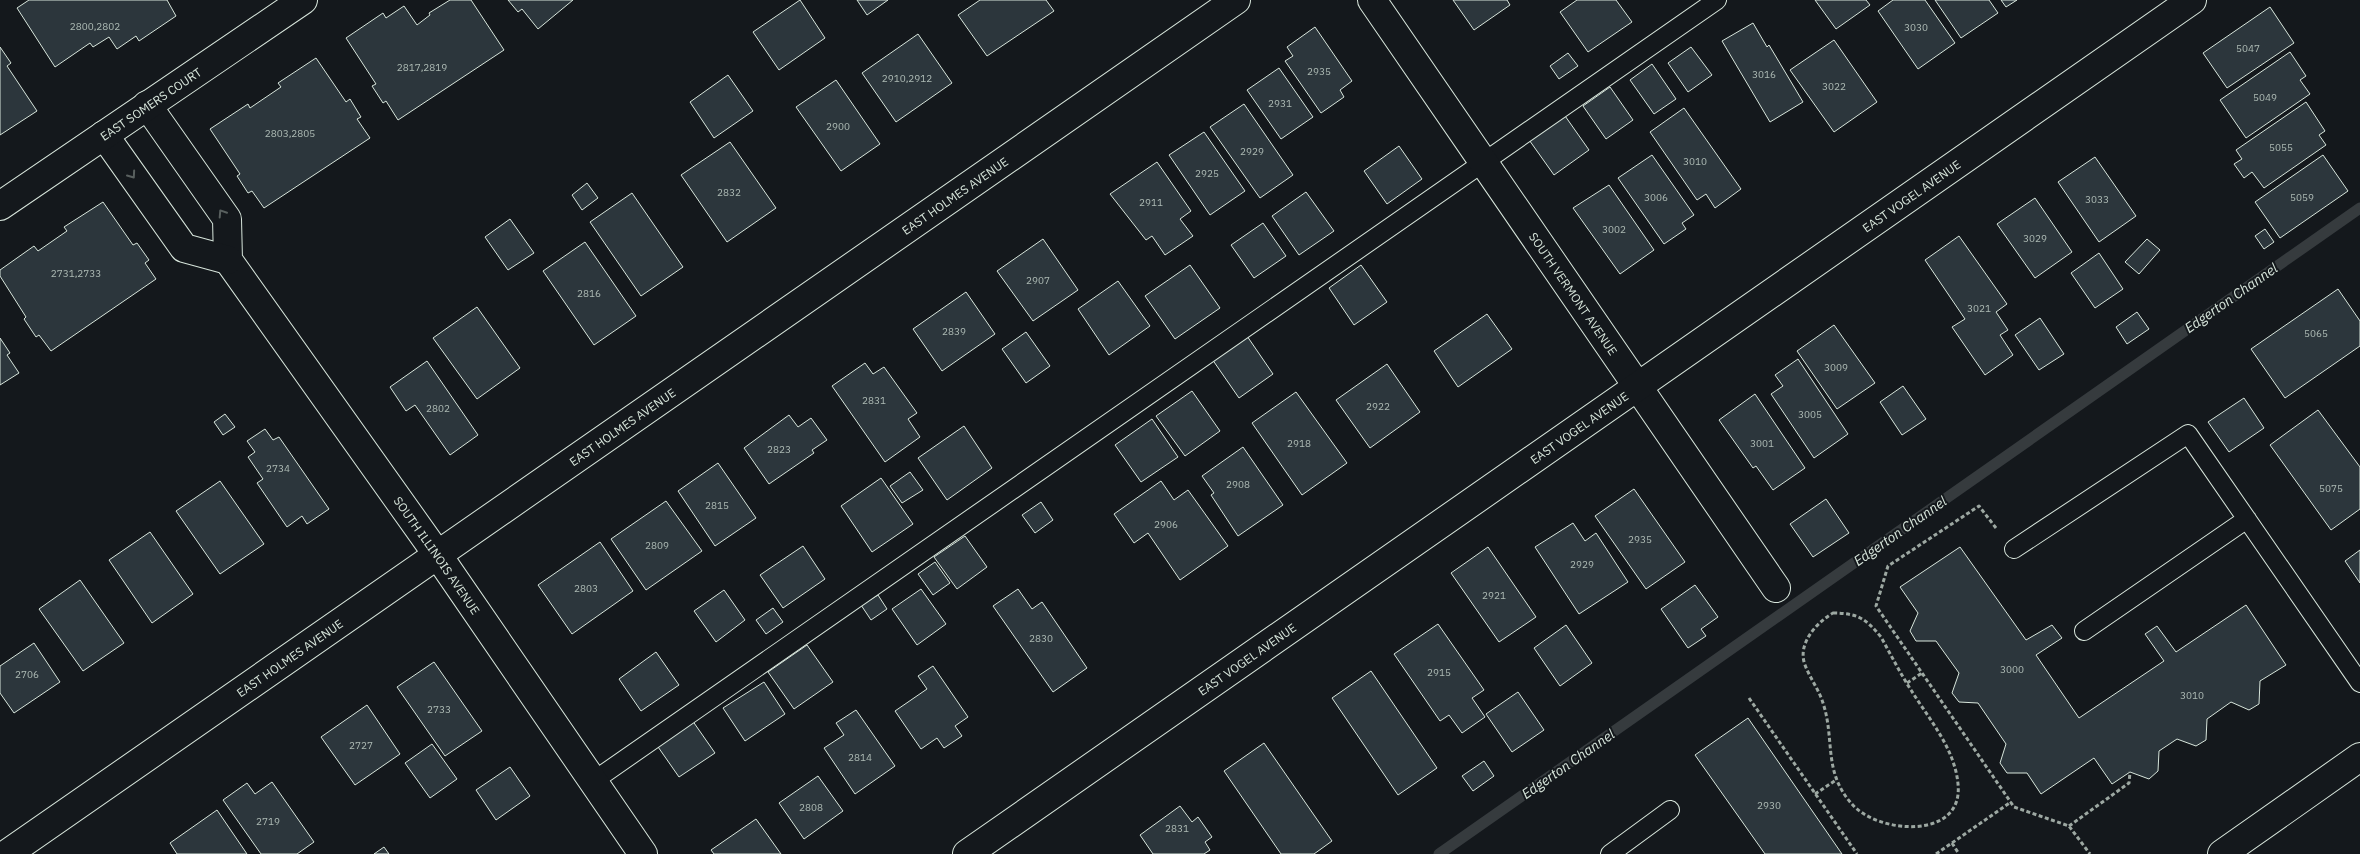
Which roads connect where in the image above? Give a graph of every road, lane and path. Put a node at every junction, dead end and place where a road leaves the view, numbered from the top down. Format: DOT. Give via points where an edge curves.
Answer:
graph roads {
  1 [pos="303,0"];
  2 [pos="1236,0"];
  3 [pos="1372,0"];
  4 [pos="1717,0"];
  5 [pos="2192,0"];
  6 [pos="147,105"];
  7 [pos="104,135"];
  8 [pos="1484,164"];
  9 [pos="0,206"];
  10 [pos="228,260"];
  11 [pos="1636,387"];
  12 [pos="2247,520"];
  13 [pos="2014,549"];
  14 [pos="437,554"];
  15 [pos="1776,588"];
  16 [pos="2084,631"];
  17 [pos="1922,673"];
  18 [pos="1906,683"];
  19 [pos="2360,683"];
  20 [pos="1749,698"];
  21 [pos="2360,757"];
  22 [pos="2130,772"];
  23 [pos="1836,780"];
  24 [pos="592,782"];
  25 [pos="1815,794"];
  26 [pos="2011,802"];
  27 [pos="1670,810"];
  28 [pos="2069,826"];
  29 [pos="1952,843"];
  30 [pos="7,854"];
  31 [pos="643,854"];
  32 [pos="967,854"];
  33 [pos="1610,854"];
  34 [pos="1857,854"];
  35 [pos="1937,854"];
  36 [pos="1959,854"];
  37 [pos="2090,854"];
  38 [pos="2222,854"];
  1 -- 6 [label="street, EAST SOMERS COURT"];
  2 -- 14 [label="street, EAST HOLMES AVENUE"];
  3 -- 8 [label="street, SOUTH VERMONT AVENUE"];
  4 -- 8 [label="lane"];
  5 -- 11 [label="street, EAST VOGEL AVENUE"];
  6 -- 7 [label="street, EAST SOMERS COURT"];
  10 -- 6 [label="street, one-way" via="227,219"];
  7 -- 9 [label="street, EAST SOMERS COURT"];
  7 -- 10 [label="street, one-way" via="184,248"];
  8 -- 11 [label="street, SOUTH VERMONT AVENUE"];
  8 -- 24 [label="lane"];
  10 -- 14 [label="street, SOUTH ILLINOIS AVENUE"];
  11 -- 15 [label="street, SOUTH VERMONT AVENUE"];
  11 -- 32 [label="street, EAST VOGEL AVENUE"];
  12 -- 13 [label="lane" via="2188,434"];
  12 -- 16 [label="lane"];
  12 -- 19 [label="lane"];
  13 -- 17 [label="path" via="1979,506 1888,566 1876,606"];
  14 -- 24 [label="street, SOUTH ILLINOIS AVENUE"];
  14 -- 30 [label="street, EAST HOLMES AVENUE"];
  17 -- 18 [label="path"];
  17 -- 26 [label="path"];
  18 -- 23 [label="path" via="1942,739 1955,768 1959,786 1956,802 1948,814 1919,828 1880,822 1862,815"];
  18 -- 23 [label="path" via="1869,622 1851,613 1833,613 1810,632 1804,663 1823,701 1828,721 1830,761"];
  20 -- 25 [label="path"];
  21 -- 38 [label="street"];
  22 -- 28 [label="path" via="2129,783"];
  23 -- 25 [label="path"];
  24 -- 31 [label="street, SOUTH ILLINOIS AVENUE"];
  25 -- 34 [label="path"];
  26 -- 28 [label="path" via="2014,807"];
  26 -- 29 [label="path"];
  27 -- 33 [label="lane"];
  28 -- 37 [label="path"];
  29 -- 35 [label="path"];
  29 -- 36 [label="path"];
}
